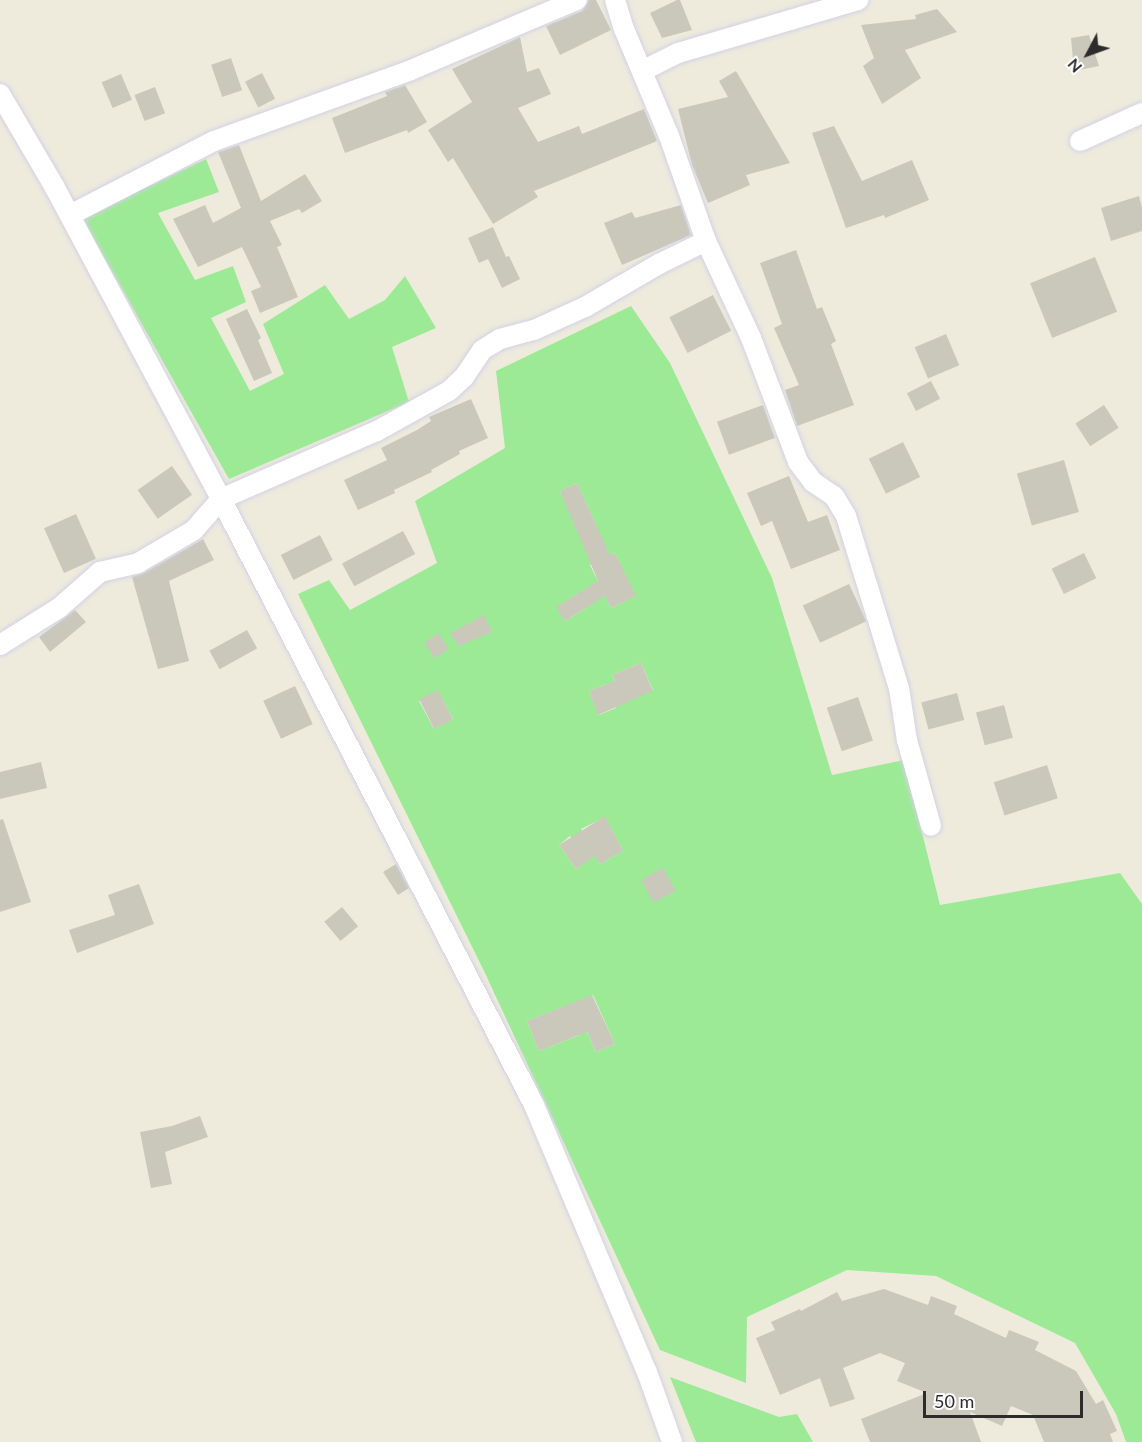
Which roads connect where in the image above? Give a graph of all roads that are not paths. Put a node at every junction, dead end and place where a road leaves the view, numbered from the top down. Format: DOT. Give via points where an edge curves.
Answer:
graph roads {
  1 [pos="577,0"];
  2 [pos="615,0"];
  3 [pos="858,0"];
  4 [pos="642,71"];
  5 [pos="0,94"];
  6 [pos="1142,113"];
  7 [pos="1080,141"];
  8 [pos="70,215"];
  9 [pos="706,241"];
  10 [pos="221,499"];
  11 [pos="0,645"];
  12 [pos="931,826"];
  13 [pos="672,1442"];
  1 -- 8 [label="street" via="411,70 214,141"];
  2 -- 4 [label="street"];
  3 -- 4 [label="street" via="678,53"];
  4 -- 9 [label="street"];
  5 -- 8 [label="street"];
  6 -- 7 [label="street"];
  8 -- 10 [label="street"];
  9 -- 10 [label="street" via="574,312 534,330 500,339 482,350 449,391 386,427"];
  9 -- 12 [label="street" via="751,338 798,462 813,482 834,496 846,516 898,688 907,740"];
  10 -- 11 [label="street" via="194,530 138,563 100,572 59,608"];
  10 -- 13 [label="street" via="534,1105 647,1372"];
}
